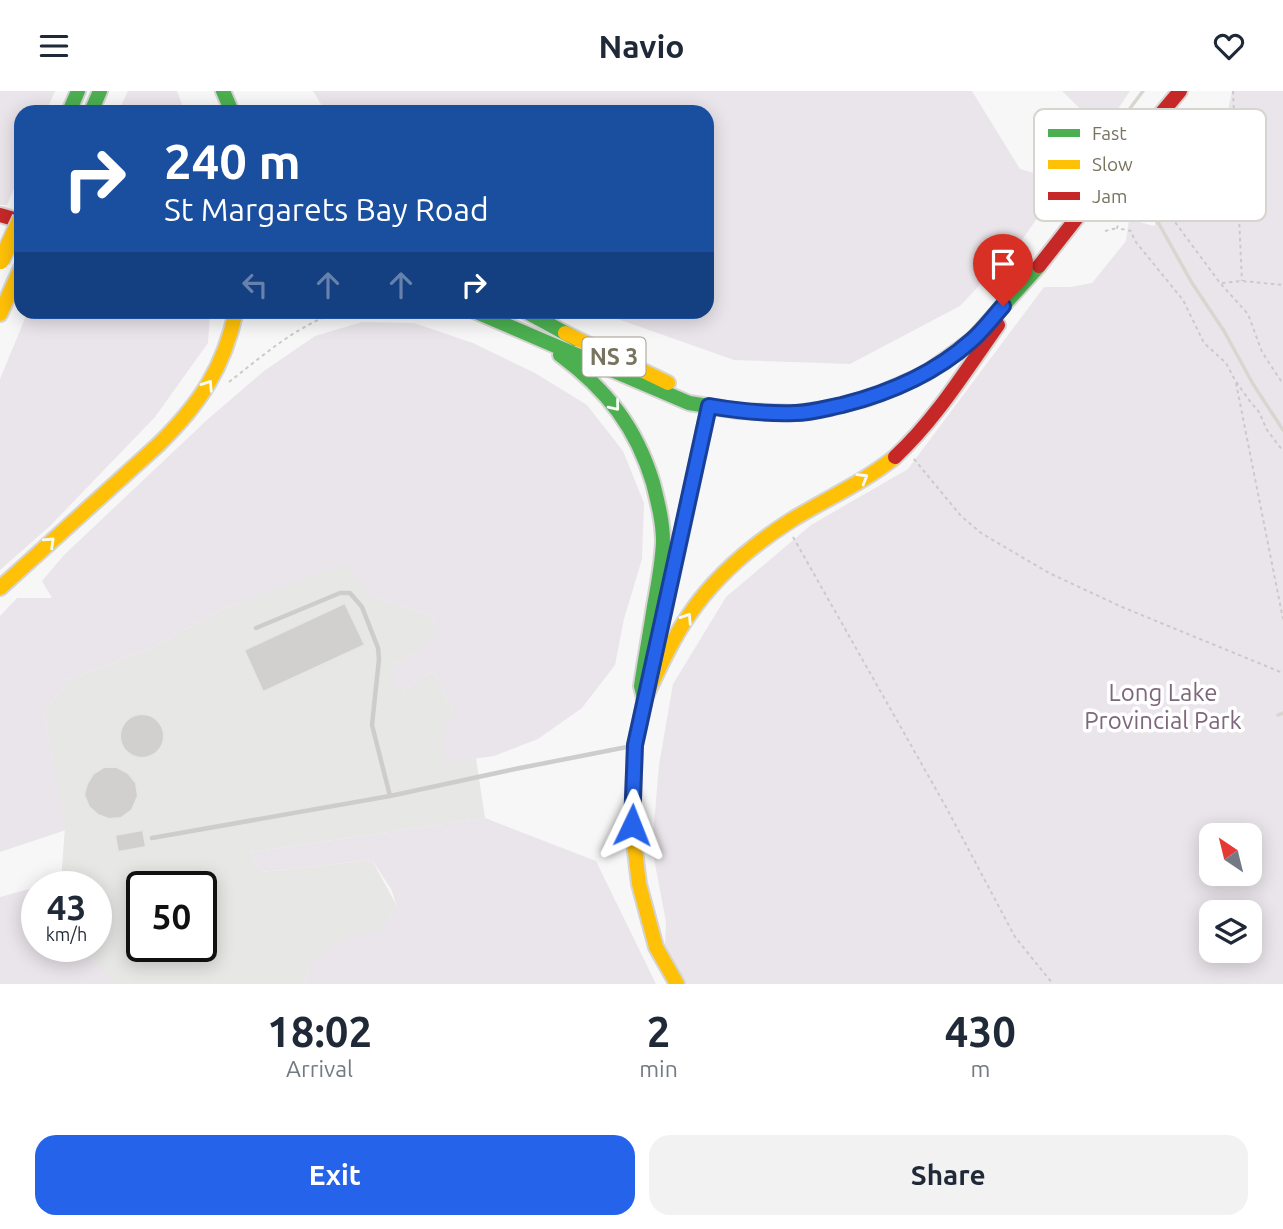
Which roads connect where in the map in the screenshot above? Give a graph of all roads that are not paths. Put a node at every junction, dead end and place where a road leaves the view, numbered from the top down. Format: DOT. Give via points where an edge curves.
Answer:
graph roads {
  1 [pos="1180,91"];
  2 [pos="1165,109"];
  3 [pos="1075,221"];
  4 [pos="14,236"];
  5 [pos="1,263"];
  6 [pos="1038,268"];
  7 [pos="14,283"];
  8 [pos="0,314"];
  9 [pos="234,319"];
  10 [pos="492,319"];
  11 [pos="533,319"];
  12 [pos="540,319"];
  13 [pos="524,333"];
  14 [pos="576,339"];
  15 [pos="709,406"];
  16 [pos="0,589"];
  17 [pos="256,628"];
  18 [pos="644,700"];
  19 [pos="635,745"];
  20 [pos="390,796"];
  21 [pos="152,838"];
  22 [pos="677,984"];
  1 -- 2 [label="main road, NS 3"];
  3 -- 6 [label="main road, NS 3"];
  4 -- 5 [label="main road, bridge"];
  6 -- 15 [label="main road, NS 3" via="958,352 888,391 797,413"];
  18 -- 6 [label="main road, one-way" via="702,597 772,532 896,456 943,403"];
  7 -- 8 [label="main road"];
  16 -- 9 [label="main road, one-way" via="192,409 218,367"];
  10 -- 13 [label="main road, NS 3"];
  11 -- 14 [label="main road, NS 3"];
  12 -- 14 [label="main road"];
  13 -- 15 [label="main road, NS 3" via="689,403"];
  13 -- 18 [label="main road, one-way" via="564,357 599,387 628,423 648,464 663,541 641,686"];
  14 -- 15 [label="main road, NS 3" via="693,394"];
  15 -- 18 [label="main road"];
  17 -- 20 [label="lane" via="340,593 350,593 362,607 378,648 372,725"];
  18 -- 19 [label="main road"];
  19 -- 20 [label="lane"];
  19 -- 22 [label="main road" via="632,825 639,884 656,947"];
  20 -- 21 [label="lane"];
}
